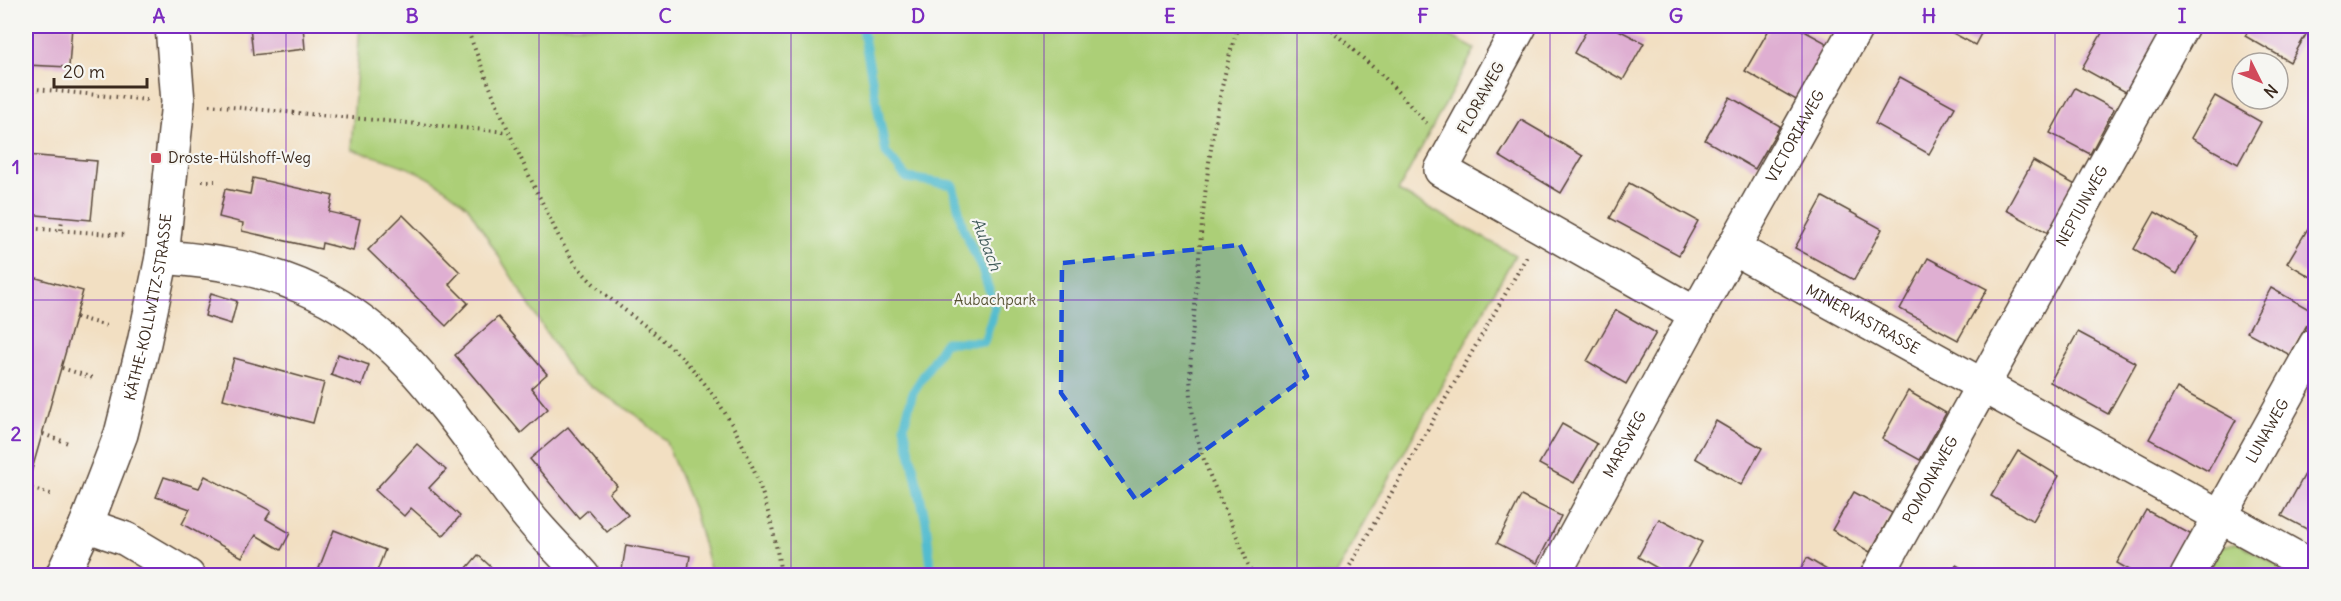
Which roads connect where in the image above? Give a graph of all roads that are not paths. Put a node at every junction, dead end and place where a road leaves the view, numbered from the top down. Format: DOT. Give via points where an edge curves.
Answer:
graph roads {
  1 [pos="172,26"];
  2 [pos="1520,26"];
  3 [pos="1857,26"];
  4 [pos="2182,26"];
  5 [pos="1733,248"];
  6 [pos="162,257"];
  7 [pos="1696,314"];
  8 [pos="2316,344"];
  9 [pos="1982,385"];
  10 [pos="2220,516"];
  11 [pos="86,525"];
  12 [pos="2316,569"];
  13 [pos="62,576"];
  14 [pos="188,576"];
  15 [pos="583,576"];
  16 [pos="1553,576"];
  17 [pos="1877,576"];
  18 [pos="2187,576"];
  1 -- 6 [label="street, KÄTHE-KOLLWITZ-STRASSE" via="178,102"];
  2 -- 7 [label="street, FLORAWEG" via="1446,160 1544,228"];
  3 -- 5 [label="street, VICTORIAWEG"];
  4 -- 9 [label="street, NEPTUNWEG"];
  5 -- 7 [label="street"];
  5 -- 9 [label="street, MINERVASTRASSE"];
  6 -- 11 [label="street, KÄTHE-KOLLWITZ-STRASSE" via="121,434"];
  6 -- 15 [label="street" via="219,262 267,274 316,292 353,315 416,371 524,511"];
  7 -- 16 [label="street, MARSWEG"];
  8 -- 10 [label="street, LUNAWEG"];
  9 -- 10 [label="street, MINERVASTRASSE"];
  9 -- 17 [label="street, POMONAWEG"];
  10 -- 12 [label="street, MINERVASTRASSE"];
  10 -- 18 [label="street, LUNAWEG"];
  11 -- 13 [label="street, KÄTHE-KOLLWITZ-STRASSE"];
  11 -- 14 [label="street" via="126,540"];
}
